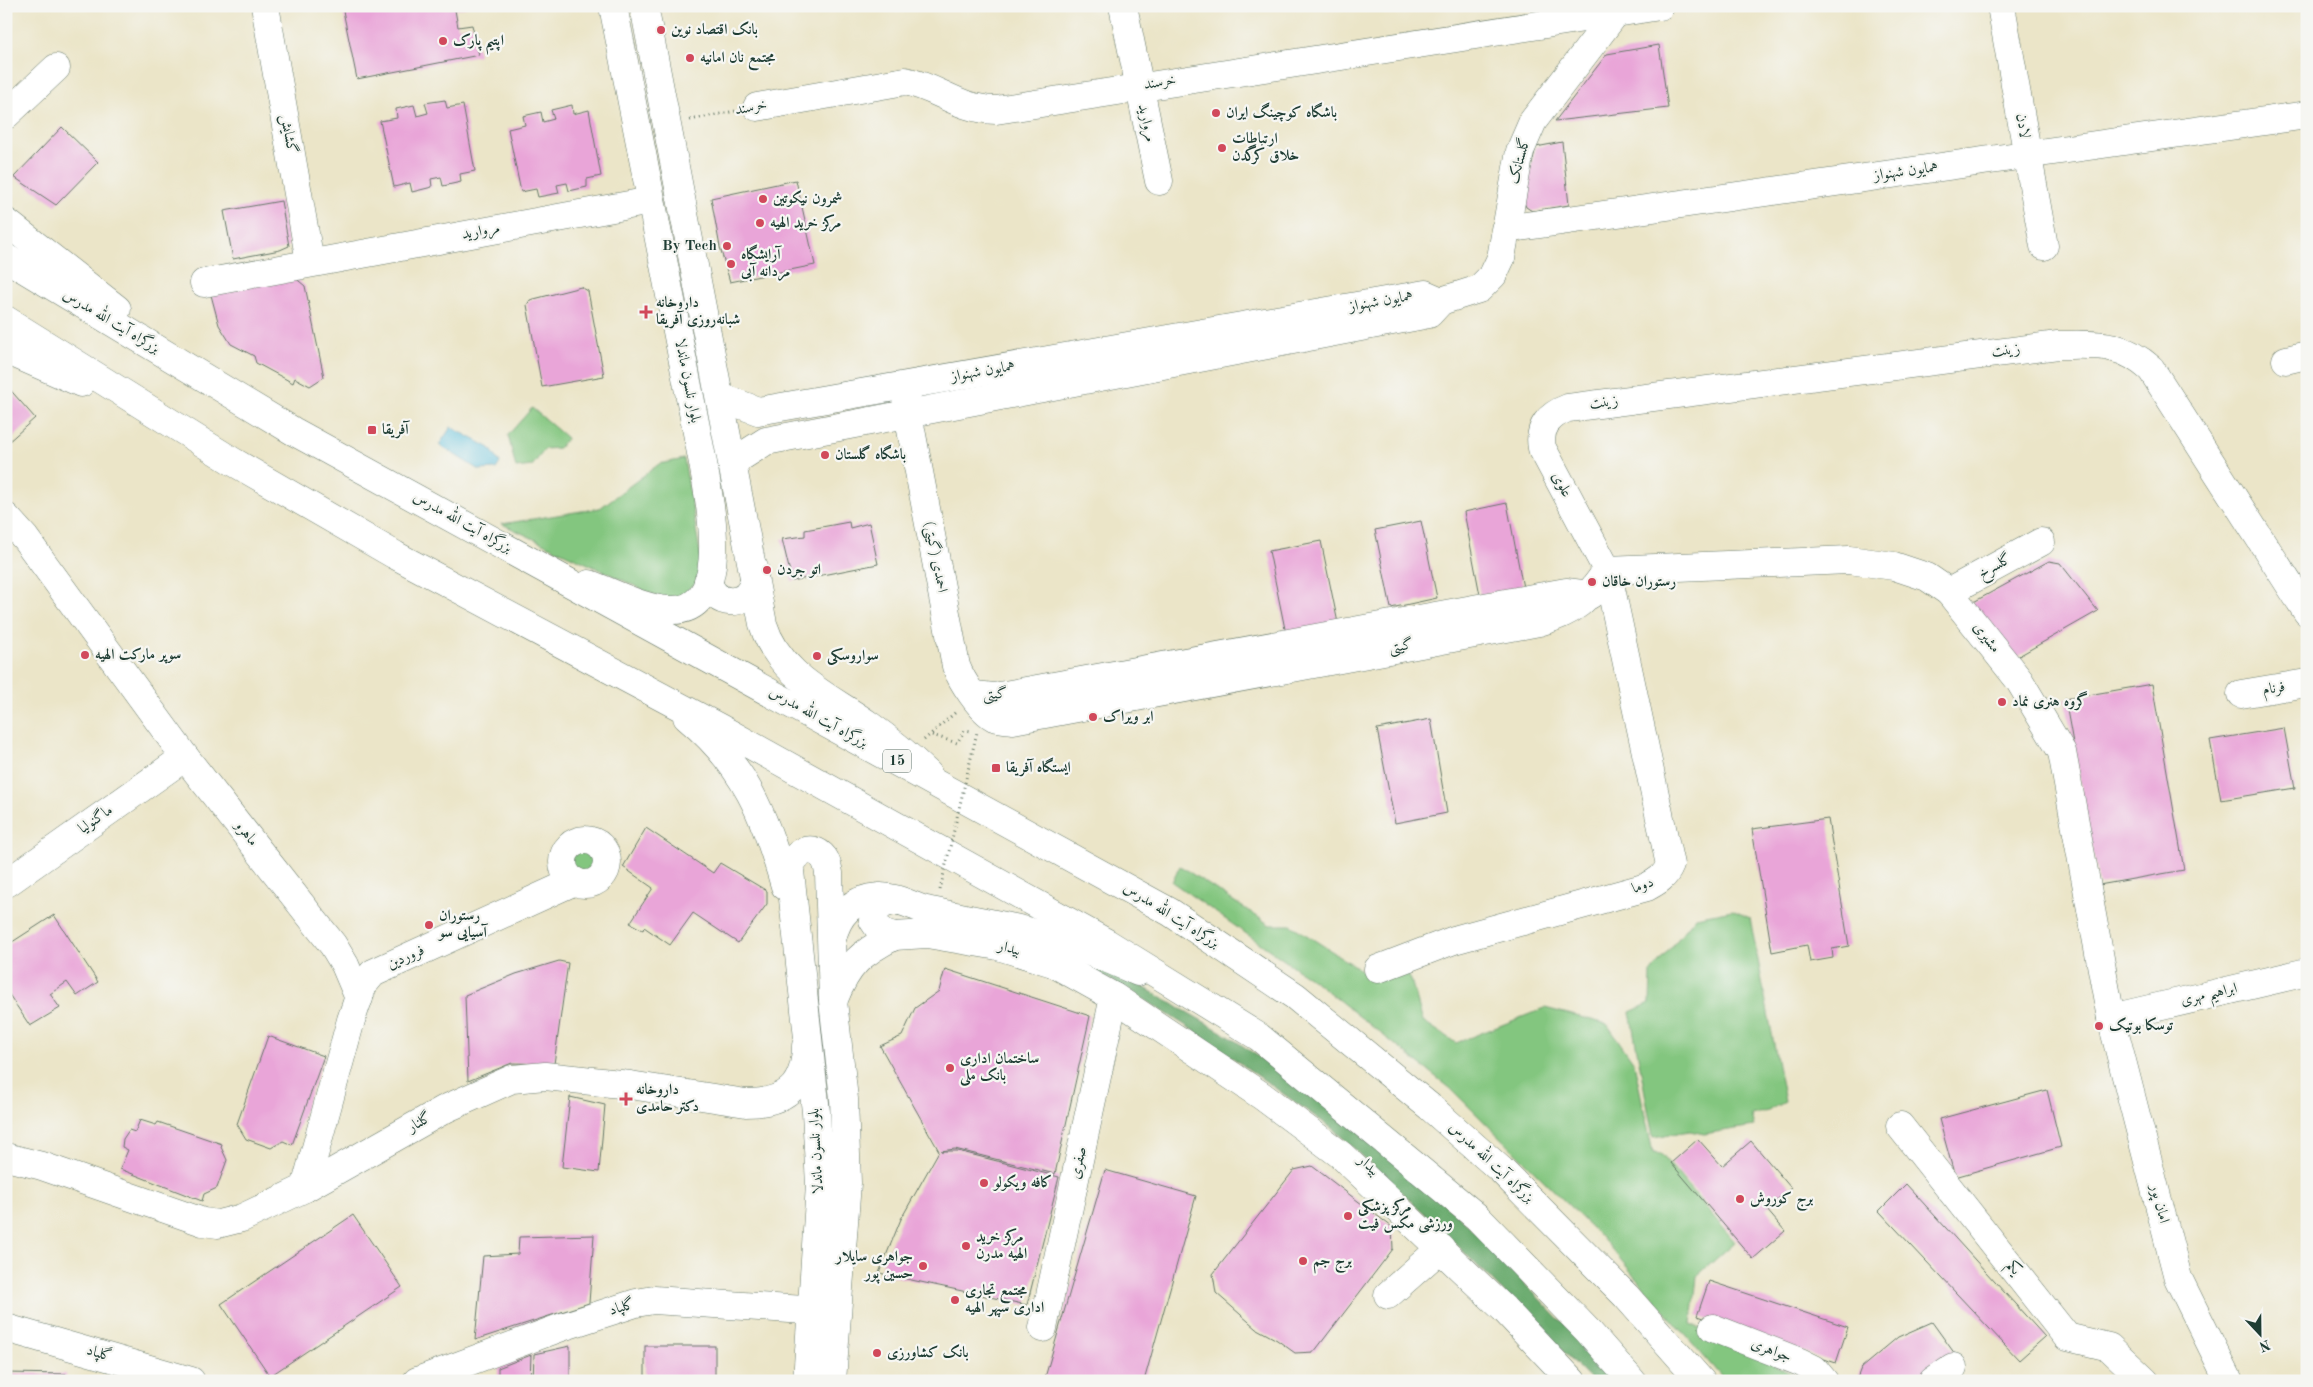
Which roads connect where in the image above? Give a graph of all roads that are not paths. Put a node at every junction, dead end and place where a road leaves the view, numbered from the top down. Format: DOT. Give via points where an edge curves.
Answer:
graph roads {
  1 [pos="265,6"];
  2 [pos="613,6"];
  3 [pos="644,6"];
  4 [pos="1122,6"];
  5 [pos="1660,6"];
  6 [pos="2001,6"];
  7 [pos="1618,10"];
  8 [pos="56,68"];
  9 [pos="1139,86"];
  10 [pos="757,107"];
  11 [pos="6,115"];
  12 [pos="2307,115"];
  13 [pos="2027,155"];
  14 [pos="1159,181"];
  15 [pos="651,201"];
  16 [pos="6,222"];
  17 [pos="1505,229"];
  18 [pos="2044,246"];
  19 [pos="6,258"];
  20 [pos="310,262"];
  21 [pos="204,283"];
  22 [pos="1432,303"];
  23 [pos="6,320"];
  24 [pos="6,350"];
  25 [pos="183,365"];
  26 [pos="905,386"];
  27 [pos="720,397"];
  28 [pos="1568,408"];
  29 [pos="155,414"];
  30 [pos="908,414"];
  31 [pos="733,462"];
  32 [pos="6,517"];
  33 [pos="16,538"];
  34 [pos="2041,542"];
  35 [pos="539,565"];
  36 [pos="754,568"];
  37 [pos="1607,570"];
  38 [pos="708,581"];
  39 [pos="1949,592"];
  40 [pos="2307,612"];
  41 [pos="2307,684"];
  42 [pos="2241,694"];
  43 [pos="974,695"];
  44 [pos="665,698"];
  45 [pos="185,757"];
  46 [pos="937,783"];
  47 [pos="575,881"];
  48 [pos="7,883"];
  49 [pos="898,901"];
  50 [pos="794,922"];
  51 [pos="894,936"];
  52 [pos="832,940"];
  53 [pos="1378,969"];
  54 [pos="2307,972"];
  55 [pos="1114,997"];
  56 [pos="359,998"];
  57 [pos="1198,998"];
  58 [pos="833,1001"];
  59 [pos="2111,1018"];
  60 [pos="807,1030"];
  61 [pos="1900,1126"];
  62 [pos="6,1157"];
  63 [pos="305,1188"];
  64 [pos="1441,1248"];
  65 [pos="1388,1295"];
  66 [pos="825,1312"];
  67 [pos="6,1328"];
  68 [pos="1043,1328"];
  69 [pos="1714,1328"];
  70 [pos="191,1381"];
  71 [pos="417,1381"];
  72 [pos="807,1381"];
  73 [pos="832,1381"];
  74 [pos="1572,1381"];
  75 [pos="1588,1381"];
  76 [pos="1632,1381"];
  77 [pos="1701,1381"];
  78 [pos="1824,1381"];
  79 [pos="2145,1381"];
  80 [pos="2229,1381"];
  1 -- 20 [label="main road, گشایش"];
  2 -- 15 [label="main road, بلوار نلسون ماندلا"];
  3 -- 27 [label="main road, بلوار نلسون ماندلا"];
  4 -- 9 [label="main road, مروارید"];
  5 -- 7 [label="main road, خرسند"];
  6 -- 13 [label="main road, لادن"];
  7 -- 9 [label="main road, خرسند"];
  7 -- 17 [label="main road, گلستانک" via="1533,121 1520,151"];
  8 -- 11 [label="main road"];
  9 -- 10 [label="main road, خرسند" via="987,110 962,105 918,83 905,81"];
  9 -- 14 [label="main road, مروارید"];
  12 -- 13 [label="main road, همایون شهنواز"];
  13 -- 17 [label="main road, همایون شهنواز"];
  13 -- 18 [label="main road, لادن"];
  15 -- 20 [label="main road, مروارید"];
  15 -- 38 [label="main road, بلوار نلسون ماندلا" via="712,515 713,554"];
  16 -- 25 [label="main road" via="78,276"];
  17 -- 22 [label="main road, گلستانک" via="1501,258 1479,289"];
  19 -- 25 [label="main road, بزرگراه آیت الله مدرس / 15"];
  20 -- 21 [label="main road, مروارید"];
  22 -- 26 [label="main road, همایون شهنواز"];
  22 -- 30 [label="main road, همایون شهنواز"];
  23 -- 29 [label="main road"];
  24 -- 29 [label="main road"];
  25 -- 35 [label="main road, بزرگراه آیت الله مدرس / 15" via="293,431"];
  26 -- 27 [label="main road, همایون شهنواز" via="758,411"];
  26 -- 30 [label="main road"];
  27 -- 31 [label="main road, بلوار نلسون ماندلا"];
  28 -- 37 [label="main road, علوی" via="1546,422 1540,438 1542,448"];
  28 -- 40 [label="main road, زینت" via="2058,345 2107,344 2138,357 2151,369"];
  29 -- 44 [label="main road" via="395,555"];
  30 -- 31 [label="main road, همایون شهنواز" via="766,442"];
  30 -- 43 [label="main road, احمدی (گیتی)" via="956,666"];
  31 -- 36 [label="main road, بلوار نلسون ماندلا"];
  32 -- 33 [label="main road, ماهرو"];
  33 -- 45 [label="main road, ماهرو"];
  34 -- 39 [label="main road, گلسرخ"];
  35 -- 38 [label="main road" via="658,609 672,611 699,599"];
  35 -- 46 [label="main road, بزرگراه آیت الله مدرس / 15"];
  36 -- 38 [label="main road" via="752,588 737,600 717,598"];
  36 -- 46 [label="main road, بلوار نلسون ماندلا" via="766,632 775,653 792,671 899,748"];
  37 -- 39 [label="main road, مشیری" via="1863,560 1913,571"];
  37 -- 43 [label="main road, گیتی" via="1590,594 1566,614 1539,622 1013,720 994,717 986,712"];
  37 -- 53 [label="main road, دوما" via="1670,856 1666,874 1647,888 1454,940"];
  39 -- 59 [label="main road, مشیری" via="2018,680 2062,752"];
  41 -- 42 [label="main road, فرنام"];
  44 -- 50 [label="main road" via="711,736 746,784 768,831"];
  44 -- 57 [label="main road" via="1107,943"];
  45 -- 48 [label="main road, ماگنولیا"];
  45 -- 56 [label="main road, ماهرو" via="333,945"];
  46 -- 77 [label="main road, بزرگراه آیت الله مدرس / 15" via="1170,912 1295,996 1502,1170 1626,1296"];
  47 -- 56 [label="main road, فروردین" via="373,973"];
  49 -- 51 [label="main road" via="886,902 875,911 873,920 881,932"];
  49 -- 52 [label="main road" via="879,897 848,908 836,925"];
  49 -- 57 [label="main road" via="1052,939 1122,964"];
  50 -- 52 [label="main road, بلوار نلسون ماندلا" via="790,867 796,855 812,851 824,858 829,873"];
  50 -- 60 [label="main road, بلوار نلسون ماندلا"];
  51 -- 55 [label="main road, بیدار" via="927,934 998,946 1053,963"];
  51 -- 58 [label="main road" via="871,948 852,965 843,975"];
  52 -- 58 [label="main road, بلوار نلسون ماندلا"];
  54 -- 59 [label="main road, ابراهیم مهری"];
  55 -- 64 [label="main road, بیدار" via="1308,1129 1369,1180"];
  55 -- 68 [label="main road, صفری"];
  55 -- 75 [label="main road, بیدار" via="1132,999 1160,1010 1349,1148 1514,1303"];
  56 -- 63 [label="main road"];
  57 -- 76 [label="main road" via="1259,1037 1461,1203 1588,1331"];
  58 -- 66 [label="main road, بلوار نلسون ماندلا" via="844,1099 848,1183"];
  59 -- 80 [label="main road, امان پور" via="2178,1278"];
  60 -- 63 [label="main road, گلنار" via="806,1064 798,1083 782,1095 762,1102 746,1103 545,1076 512,1079 445,1109"];
  60 -- 66 [label="main road, بلوار نلسون ماندلا" via="816,1112"];
  61 -- 79 [label="main road, یکم" via="2068,1337 2109,1347"];
  62 -- 63 [label="main road, گلنار" via="42,1166 204,1222 224,1223 242,1218"];
  64 -- 65 [label="main road"];
  64 -- 74 [label="main road, بیدار"];
  66 -- 71 [label="main road, گلپاد" via="654,1300 636,1303"];
  66 -- 72 [label="main road, بلوار نلسون ماندلا"];
  66 -- 73 [label="main road, بلوار نلسون ماندلا"];
  67 -- 70 [label="main road, گلپاد"];
  69 -- 78 [label="main road, جواهری" via="1800,1362 1814,1369"];
}
